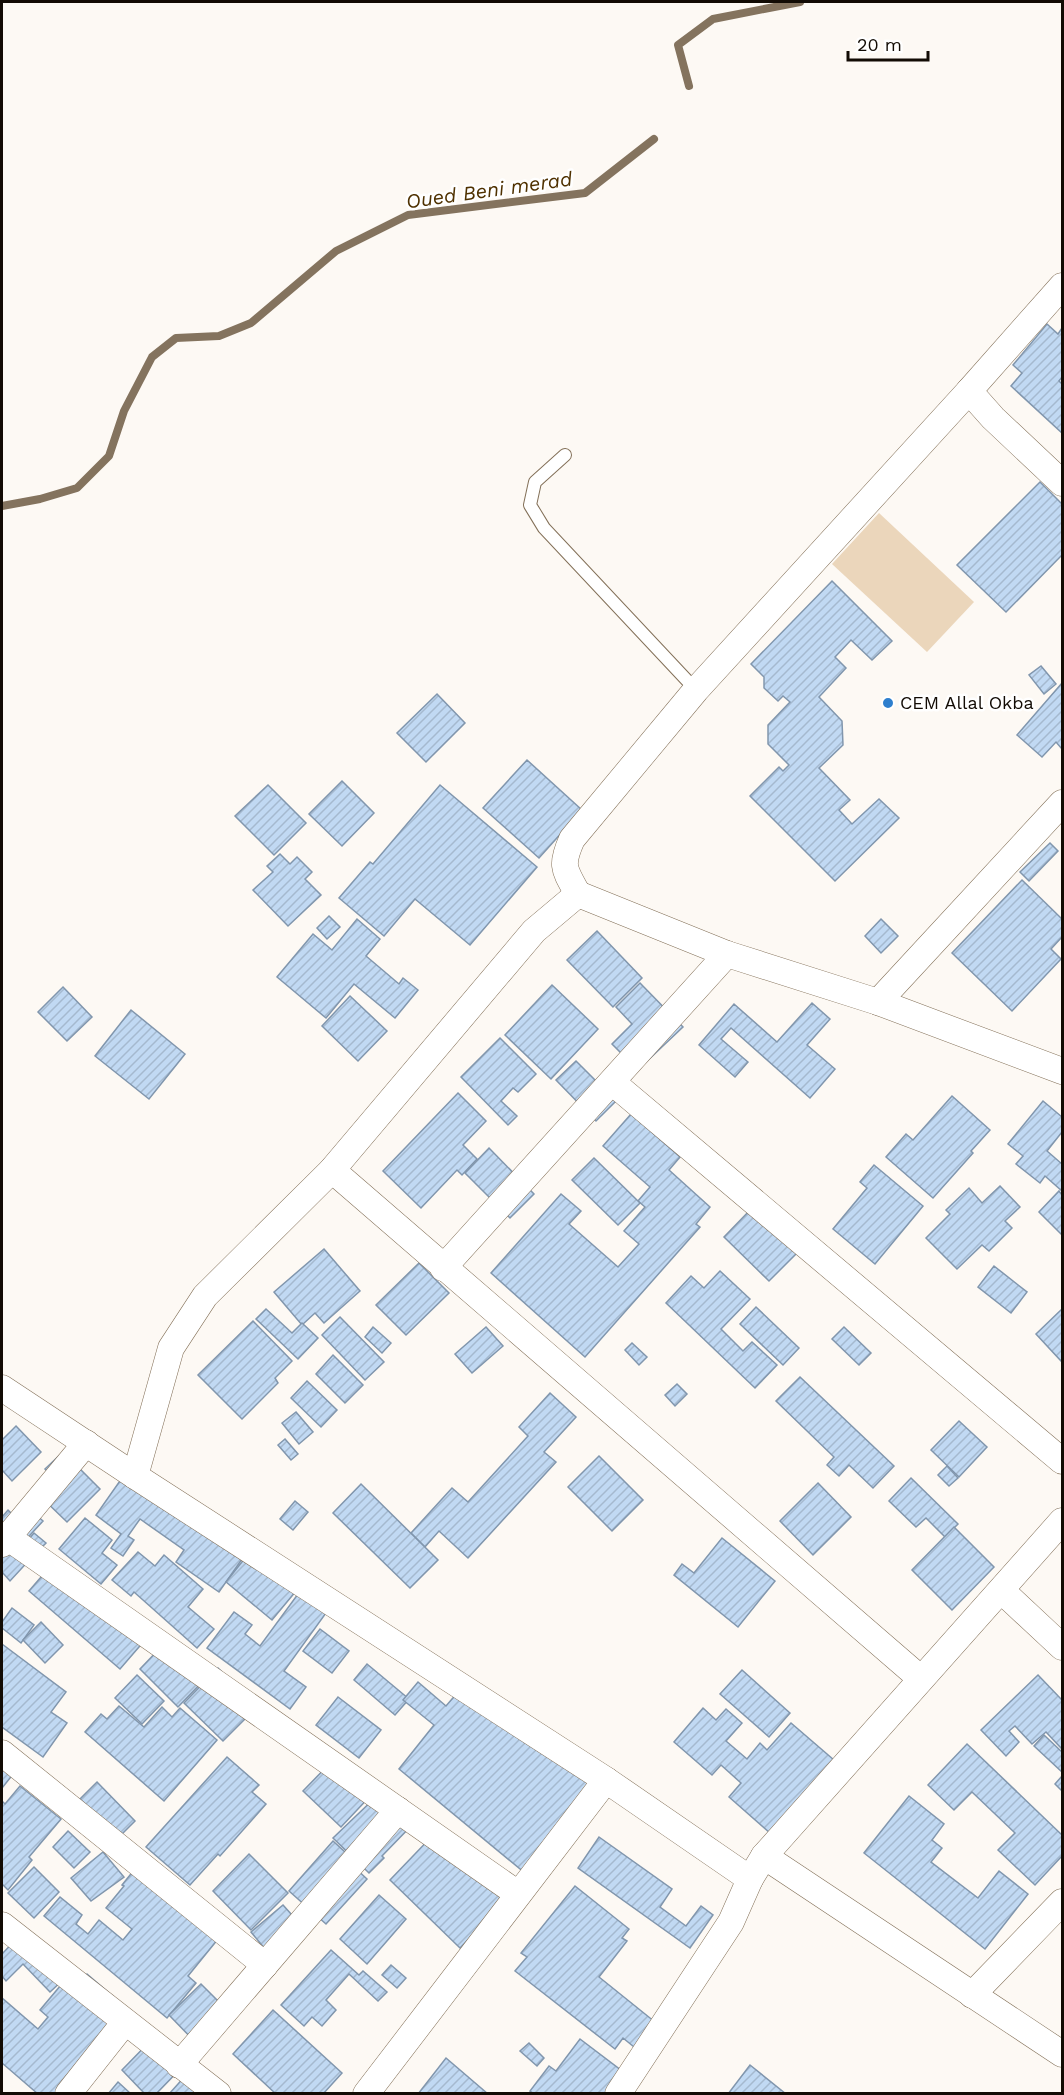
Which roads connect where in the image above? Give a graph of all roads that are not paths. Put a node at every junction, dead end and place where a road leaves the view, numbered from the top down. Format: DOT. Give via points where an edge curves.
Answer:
graph roads {
  1 [pos="1062,286"];
  2 [pos="969,392"];
  3 [pos="565,454"];
  4 [pos="1062,483"];
  5 [pos="696,690"];
  6 [pos="1062,803"];
  7 [pos="578,894"];
  8 [pos="727,954"];
  9 [pos="878,1002"];
  10 [pos="1062,1071"];
  11 [pos="612,1082"];
  12 [pos="332,1170"];
  13 [pos="443,1268"];
  14 [pos="4,1391"];
  15 [pos="86,1443"];
  16 [pos="1062,1461"];
  17 [pos="135,1476"];
  18 [pos="1062,1521"];
  19 [pos="4,1541"];
  20 [pos="1002,1591"];
  21 [pos="1062,1647"];
  22 [pos="920,1678"];
  23 [pos="2,1753"];
  24 [pos="606,1780"];
  25 [pos="398,1810"];
  26 [pos="764,1856"];
  27 [pos="750,1880"];
  28 [pos="518,1894"];
  29 [pos="1062,1902"];
  30 [pos="2,1925"];
  31 [pos="265,1965"];
  32 [pos="972,1995"];
  33 [pos="125,2022"];
  34 [pos="1062,2054"];
  35 [pos="179,2065"];
  36 [pos="68,2094"];
  37 [pos="218,2094"];
  38 [pos="366,2094"];
  39 [pos="618,2094"];
  1 -- 2 [label="street"];
  2 -- 4 [label="street"];
  2 -- 5 [label="street"];
  3 -- 5 [label="lane" via="535,482 530,505 544,528"];
  5 -- 7 [label="street" via="572,839 565,856 565,870"];
  6 -- 9 [label="street"];
  7 -- 8 [label="street"];
  7 -- 12 [label="street" via="534,932"];
  8 -- 9 [label="street"];
  8 -- 11 [label="street"];
  9 -- 10 [label="street"];
  11 -- 13 [label="street"];
  11 -- 16 [label="street"];
  12 -- 13 [label="street"];
  12 -- 17 [label="street" via="205,1296 171,1348"];
  13 -- 22 [label="street"];
  14 -- 15 [label="street"];
  15 -- 17 [label="street"];
  15 -- 19 [label="street"];
  17 -- 24 [label="street"];
  18 -- 20 [label="street"];
  19 -- 25 [label="street"];
  20 -- 21 [label="street"];
  20 -- 22 [label="street"];
  22 -- 26 [label="street"];
  23 -- 31 [label="street"];
  24 -- 27 [label="street"];
  24 -- 28 [label="street"];
  25 -- 28 [label="street"];
  25 -- 31 [label="street"];
  26 -- 27 [label="street"];
  26 -- 32 [label="street"];
  27 -- 39 [label="street" via="731,1922"];
  28 -- 38 [label="street"];
  29 -- 32 [label="street"];
  30 -- 33 [label="street"];
  31 -- 35 [label="street"];
  32 -- 34 [label="street"];
  33 -- 35 [label="street"];
  33 -- 36 [label="street"];
  35 -- 37 [label="street"];
}
